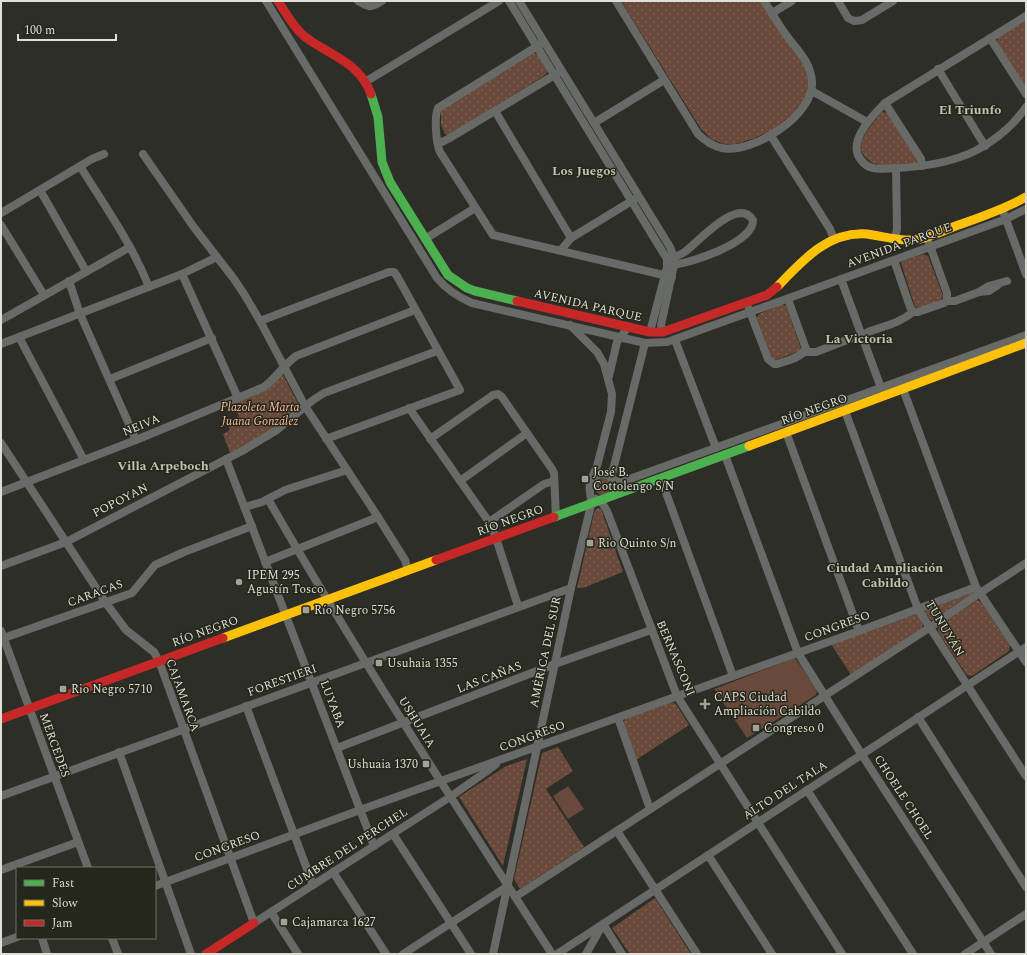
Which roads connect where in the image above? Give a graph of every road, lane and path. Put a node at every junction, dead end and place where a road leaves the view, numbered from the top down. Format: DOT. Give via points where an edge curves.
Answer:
graph roads {
  1 [pos="266,1"];
  2 [pos="278,1"];
  3 [pos="358,1"];
  4 [pos="382,1"];
  5 [pos="499,1"];
  6 [pos="509,1"];
  7 [pos="519,1"];
  8 [pos="616,1"];
  9 [pos="764,1"];
  10 [pos="792,1"];
  11 [pos="838,1"];
  12 [pos="893,1"];
  13 [pos="772,13"];
  14 [pos="1026,16"];
  15 [pos="990,38"];
  16 [pos="540,44"];
  17 [pos="938,70"];
  18 [pos="558,73"];
  19 [pos="664,80"];
  20 [pos="365,82"];
  21 [pos="812,91"];
  22 [pos="1026,94"];
  23 [pos="885,103"];
  24 [pos="1026,107"];
  25 [pos="495,111"];
  26 [pos="867,122"];
  27 [pos="594,123"];
  28 [pos="771,136"];
  29 [pos="438,144"];
  30 [pos="985,146"];
  31 [pos="104,154"];
  32 [pos="143,154"];
  33 [pos="80,166"];
  34 [pos="922,166"];
  35 [pos="896,168"];
  36 [pos="40,190"];
  37 [pos="639,197"];
  38 [pos="1026,197"];
  39 [pos="631,202"];
  40 [pos="475,208"];
  41 [pos="1026,209"];
  42 [pos="1002,210"];
  43 [pos="1,213"];
  44 [pos="1006,219"];
  45 [pos="1,225"];
  46 [pos="928,236"];
  47 [pos="571,238"];
  48 [pos="895,238"];
  49 [pos="425,239"];
  50 [pos="834,240"];
  51 [pos="130,246"];
  52 [pos="930,246"];
  53 [pos="561,250"];
  54 [pos="217,257"];
  55 [pos="894,260"];
  56 [pos="670,262"];
  57 [pos="86,271"];
  58 [pos="182,274"];
  59 [pos="1026,274"];
  60 [pos="668,276"];
  61 [pos="841,279"];
  62 [pos="69,281"];
  63 [pos="1007,281"];
  64 [pos="149,287"];
  65 [pos="44,295"];
  66 [pos="788,299"];
  67 [pos="946,301"];
  68 [pos="747,302"];
  69 [pos="415,310"];
  70 [pos="556,310"];
  71 [pos="751,312"];
  72 [pos="913,312"];
  73 [pos="80,314"];
  74 [pos="1,320"];
  75 [pos="260,321"];
  76 [pos="554,321"];
  77 [pos="569,324"];
  78 [pos="628,327"];
  79 [pos="872,331"];
  80 [pos="650,332"];
  81 [pos="663,332"];
  82 [pos="19,337"];
  83 [pos="620,337"];
  84 [pos="212,338"];
  85 [pos="852,338"];
  86 [pos="675,340"];
  87 [pos="645,343"];
  88 [pos="1,344"];
  89 [pos="1025,344"];
  90 [pos="437,350"];
  91 [pos="805,352"];
  92 [pos="284,368"];
  93 [pos="110,380"];
  94 [pos="609,380"];
  95 [pos="881,388"];
  96 [pos="903,389"];
  97 [pos="238,398"];
  98 [pos="305,406"];
  99 [pos="409,408"];
  100 [pos="845,411"];
  101 [pos="786,432"];
  102 [pos="528,433"];
  103 [pos="326,439"];
  104 [pos="430,439"];
  105 [pos="136,440"];
  106 [pos="1,443"];
  107 [pos="716,448"];
  108 [pos="725,455"];
  109 [pos="226,459"];
  110 [pos="84,460"];
  111 [pos="347,470"];
  112 [pos="612,479"];
  113 [pos="661,479"];
  114 [pos="591,480"];
  115 [pos="460,481"];
  116 [pos="554,482"];
  117 [pos="26,483"];
  118 [pos="1,492"];
  119 [pos="591,494"];
  120 [pos="612,496"];
  121 [pos="268,499"];
  122 [pos="601,501"];
  123 [pos="590,504"];
  124 [pos="245,507"];
  125 [pos="378,517"];
  126 [pos="556,517"];
  127 [pos="489,522"];
  128 [pos="252,526"];
  129 [pos="496,538"];
  130 [pos="66,542"];
  131 [pos="297,548"];
  132 [pos="266,562"];
  133 [pos="1026,563"];
  134 [pos="1,566"];
  135 [pos="408,570"];
  136 [pos="571,588"];
  137 [pos="978,590"];
  138 [pos="327,600"];
  139 [pos="106,603"];
  140 [pos="518,606"];
  141 [pos="918,608"];
  142 [pos="286,614"];
  143 [pos="929,628"];
  144 [pos="651,630"];
  145 [pos="859,631"];
  146 [pos="2,636"];
  147 [pos="1022,649"];
  148 [pos="798,653"];
  149 [pos="159,661"];
  150 [pos="1026,662"];
  151 [pos="366,663"];
  152 [pos="555,664"];
  153 [pos="733,676"];
  154 [pos="312,682"];
  155 [pos="967,686"];
  156 [pos="676,696"];
  157 [pos="824,696"];
  158 [pos="246,706"];
  159 [pos="29,709"];
  160 [pos="918,717"];
  161 [pos="618,718"];
  162 [pos="1,719"];
  163 [pos="403,722"];
  164 [pos="183,729"];
  165 [pos="537,747"];
  166 [pos="337,748"];
  167 [pos="119,752"];
  168 [pos="862,754"];
  169 [pos="500,760"];
  170 [pos="720,763"];
  171 [pos="1026,776"];
  172 [pos="54,777"];
  173 [pos="440,782"];
  174 [pos="808,790"];
  175 [pos="1,796"];
  176 [pos="450,797"];
  177 [pos="650,809"];
  178 [pos="360,810"];
  179 [pos="758,822"];
  180 [pos="617,831"];
  181 [pos="393,834"];
  182 [pos="294,835"];
  183 [pos="78,842"];
  184 [pos="374,846"];
  185 [pos="708,855"];
  186 [pos="230,858"];
  187 [pos="88,867"];
  188 [pos="1,870"];
  189 [pos="333,872"];
  190 [pos="166,882"];
  191 [pos="313,885"];
  192 [pos="156,886"];
  193 [pos="508,886"];
  194 [pos="1026,887"];
  195 [pos="655,890"];
  196 [pos="515,897"];
  197 [pos="271,912"];
  198 [pos="1026,914"];
  199 [pos="254,923"];
  200 [pos="450,923"];
  201 [pos="603,924"];
  202 [pos="16,937"];
  203 [pos="42,939"];
  204 [pos="112,939"];
  205 [pos="983,942"];
  206 [pos="1,943"];
  207 [pos="47,954"];
  208 [pos="118,954"];
  209 [pos="191,954"];
  210 [pos="206,954"];
  211 [pos="298,954"];
  212 [pos="386,954"];
  213 [pos="403,954"];
  214 [pos="470,954"];
  215 [pos="493,954"];
  216 [pos="552,954"];
  217 [pos="558,954"];
  218 [pos="586,954"];
  219 [pos="622,954"];
  220 [pos="697,954"];
  221 [pos="772,954"];
  222 [pos="842,954"];
  223 [pos="913,954"];
  224 [pos="965,954"];
  225 [pos="991,954"];
  1 -- 76 [label="street, AVENIDA PARQUE" via="443,286 461,299 472,303"];
  2 -- 20 [label="street, AVENIDA PARQUE" via="303,35 352,66"];
  3 -- 4 [label="street" via="366,6"];
  5 -- 20 [label="street"];
  6 -- 16 [label="street"];
  7 -- 16 [label="street"];
  8 -- 19 [label="street"];
  9 -- 13 [label="street"];
  10 -- 13 [label="street"];
  11 -- 12 [label="street" via="848,18 854,21 862,20"];
  13 -- 21 [label="street" via="807,63 812,76"];
  14 -- 15 [label="street"];
  15 -- 17 [label="street"];
  15 -- 22 [label="street"];
  16 -- 18 [label="street"];
  16 -- 29 [label="street" via="441,105 436,114"];
  17 -- 23 [label="street"];
  17 -- 30 [label="street"];
  18 -- 25 [label="street"];
  18 -- 27 [label="street"];
  18 -- 39 [label="street"];
  19 -- 27 [label="street"];
  19 -- 28 [label="street" via="698,134 709,143 730,148 750,145"];
  20 -- 49 [label="street, AVENIDA PARQUE" via="378,117 384,171"];
  21 -- 26 [label="street"];
  21 -- 28 [label="street" via="801,110"];
  23 -- 26 [label="street"];
  23 -- 34 [label="street" via="921,158"];
  24 -- 30 [label="street" via="1010,128"];
  25 -- 29 [label="street"];
  25 -- 47 [label="street"];
  26 -- 35 [label="street" via="856,149 860,159 873,168"];
  27 -- 37 [label="street"];
  28 -- 50 [label="street"];
  29 -- 40 [label="street" via="440,152"];
  30 -- 34 [label="street" via="953,160"];
  31 -- 33 [label="street"];
  32 -- 54 [label="street"];
  33 -- 36 [label="street"];
  33 -- 51 [label="street"];
  34 -- 35 [label="street"];
  35 -- 48 [label="street"];
  36 -- 43 [label="street"];
  36 -- 57 [label="street"];
  37 -- 39 [label="street"];
  37 -- 56 [label="street" via="670,247"];
  38 -- 42 [label="street, AVENIDA PARQUE"];
  39 -- 47 [label="street"];
  39 -- 56 [label="street"];
  40 -- 49 [label="street"];
  40 -- 53 [label="street" via="492,235"];
  41 -- 44 [label="street, AVENIDA PARQUE"];
  42 -- 44 [label="street"];
  42 -- 46 [label="street, AVENIDA PARQUE"];
  44 -- 52 [label="street, AVENIDA PARQUE"];
  44 -- 59 [label="street"];
  45 -- 65 [label="street"];
  46 -- 48 [label="street, AVENIDA PARQUE" via="913,240"];
  46 -- 52 [label="street"];
  47 -- 53 [label="street"];
  48 -- 50 [label="street, AVENIDA PARQUE" via="862,234"];
  49 -- 70 [label="street, AVENIDA PARQUE" via="448,274 467,288"];
  50 -- 68 [label="street, AVENIDA PARQUE" via="807,255 771,292"];
  51 -- 57 [label="street"];
  51 -- 64 [label="street"];
  52 -- 55 [label="street, AVENIDA PARQUE"];
  52 -- 67 [label="street" via="947,293"];
  53 -- 60 [label="street"];
  54 -- 58 [label="street"];
  54 -- 75 [label="street"];
  55 -- 61 [label="street, AVENIDA PARQUE"];
  55 -- 72 [label="street"];
  56 -- 56 [label="street" via="711,254 733,245 751,229 753,220 741,213 727,218"];
  56 -- 60 [label="street"];
  57 -- 62 [label="street"];
  58 -- 64 [label="street"];
  58 -- 84 [label="street"];
  60 -- 80 [label="street"];
  60 -- 81 [label="street" via="661,325"];
  61 -- 66 [label="street, AVENIDA PARQUE"];
  61 -- 95 [label="street"];
  62 -- 65 [label="street"];
  62 -- 73 [label="street"];
  63 -- 67 [label="street" via="955,301"];
  64 -- 73 [label="street"];
  65 -- 74 [label="street"];
  66 -- 71 [label="street, AVENIDA PARQUE"];
  66 -- 91 [label="street"];
  67 -- 72 [label="street"];
  68 -- 71 [label="street"];
  68 -- 81 [label="street, AVENIDA PARQUE"];
  69 -- 75 [label="street" via="397,276 394,272 389,272"];
  69 -- 90 [label="street"];
  69 -- 92 [label="street, NEIVA" via="296,356"];
  70 -- 76 [label="street"];
  70 -- 78 [label="street, AVENIDA PARQUE"];
  71 -- 86 [label="street, AVENIDA PARQUE"];
  71 -- 91 [label="street" via="768,360 777,364"];
  72 -- 79 [label="street" via="905,319"];
  73 -- 82 [label="street"];
  73 -- 93 [label="street"];
  75 -- 92 [label="street"];
  76 -- 77 [label="street, AVENIDA PARQUE"];
  77 -- 83 [label="street, AVENIDA PARQUE"];
  77 -- 94 [label="street" via="597,352"];
  78 -- 80 [label="street, AVENIDA PARQUE"];
  78 -- 83 [label="street"];
  80 -- 81 [label="street, AVENIDA PARQUE"];
  82 -- 88 [label="street"];
  82 -- 110 [label="street"];
  83 -- 87 [label="street, AVENIDA PARQUE"];
  83 -- 94 [label="street" via="614,352"];
  84 -- 93 [label="street"];
  84 -- 97 [label="street"];
  85 -- 91 [label="street" via="816,352"];
  86 -- 87 [label="street, AVENIDA PARQUE"];
  86 -- 107 [label="street"];
  87 -- 112 [label="street"];
  89 -- 95 [label="street, RÍO NEGRO"];
  89 -- 96 [label="street, RÍO NEGRO"];
  90 -- 98 [label="street, POPOYAN" via="324,393"];
  90 -- 99 [label="street" via="460,390"];
  92 -- 97 [label="street, NEIVA" via="264,386"];
  92 -- 98 [label="street"];
  93 -- 105 [label="street"];
  94 -- 114 [label="street" via="612,394 611,412"];
  95 -- 107 [label="street, RÍO NEGRO"];
  96 -- 100 [label="street, RÍO NEGRO"];
  96 -- 137 [label="street"];
  97 -- 105 [label="street, NEIVA"];
  98 -- 103 [label="street"];
  98 -- 109 [label="street, POPOYAN" via="278,430"];
  99 -- 103 [label="street"];
  99 -- 104 [label="street"];
  100 -- 101 [label="street, RÍO NEGRO"];
  100 -- 141 [label="street, TUNUYÁN"];
  101 -- 108 [label="street, RÍO NEGRO"];
  101 -- 145 [label="street"];
  102 -- 104 [label="street" via="498,394"];
  102 -- 115 [label="street"];
  102 -- 116 [label="street" via="552,469"];
  103 -- 111 [label="street"];
  104 -- 115 [label="street"];
  105 -- 110 [label="street, NEIVA"];
  106 -- 117 [label="street, CAJAMARCA"];
  107 -- 112 [label="street, RÍO NEGRO" via="621,482"];
  108 -- 113 [label="street, RÍO NEGRO"];
  108 -- 148 [label="street, CHOELE CHOEL"];
  109 -- 124 [label="street, LUYABA"];
  109 -- 130 [label="street, POPOYAN"];
  110 -- 117 [label="street, NEIVA"];
  111 -- 121 [label="street" via="285,490"];
  111 -- 125 [label="street"];
  112 -- 114 [label="street" via="606,474 598,474"];
  112 -- 120 [label="street" via="616,486"];
  113 -- 120 [label="street, RÍO NEGRO"];
  113 -- 153 [label="street"];
  114 -- 119 [label="street"];
  115 -- 127 [label="street"];
  116 -- 126 [label="street"];
  116 -- 127 [label="street" via="544,484"];
  117 -- 118 [label="street, NEIVA"];
  117 -- 130 [label="street, CAJAMARCA"];
  119 -- 122 [label="street"];
  119 -- 123 [label="street, AMÉRICA DEL SUR"];
  120 -- 122 [label="street, RÍO NEGRO"];
  121 -- 124 [label="street"];
  121 -- 131 [label="street, USHUAIA"];
  122 -- 123 [label="street, RÍO NEGRO"];
  122 -- 144 [label="street, BERNASCONI"];
  123 -- 126 [label="street, RÍO NEGRO"];
  123 -- 136 [label="street, AMÉRICA DEL SUR"];
  124 -- 128 [label="street, LUYABA"];
  125 -- 131 [label="street"];
  125 -- 135 [label="street" via="405,560"];
  126 -- 129 [label="street, RÍO NEGRO"];
  127 -- 129 [label="street"];
  128 -- 132 [label="street, LUYABA"];
  128 -- 139 [label="street, CARACAS" via="154,566 132,593"];
  129 -- 135 [label="street, RÍO NEGRO"];
  129 -- 140 [label="street"];
  130 -- 134 [label="street, POPOYAN"];
  130 -- 139 [label="street, CAJAMARCA"];
  131 -- 132 [label="street"];
  131 -- 138 [label="street, USHUAIA"];
  132 -- 142 [label="street, LUYABA"];
  133 -- 137 [label="street"];
  135 -- 138 [label="street, RÍO NEGRO"];
  136 -- 140 [label="street, FORESTIERI"];
  136 -- 152 [label="street, AMÉRICA DEL SUR"];
  137 -- 141 [label="street, CONGRESO"];
  137 -- 143 [label="street"];
  137 -- 147 [label="street"];
  138 -- 142 [label="street, RÍO NEGRO"];
  138 -- 151 [label="street, USHUAIA"];
  139 -- 146 [label="street, CARACAS"];
  139 -- 149 [label="street, CAJAMARCA" via="126,630 154,652"];
  140 -- 151 [label="street, FORESTIERI"];
  141 -- 143 [label="street, TUNUYÁN"];
  141 -- 145 [label="street, CONGRESO"];
  142 -- 149 [label="street, RÍO NEGRO"];
  142 -- 154 [label="street, LUYABA"];
  143 -- 155 [label="street, TUNUYÁN"];
  143 -- 157 [label="street"];
  144 -- 152 [label="street, LAS CAÑAS"];
  144 -- 156 [label="street, BERNASCONI"];
  145 -- 148 [label="street, CONGRESO"];
  146 -- 159 [label="street, MERCEDES"];
  147 -- 150 [label="street"];
  147 -- 155 [label="street, ALTO DEL TALA"];
  148 -- 153 [label="street, CONGRESO"];
  148 -- 157 [label="street, CHOELE CHOEL"];
  149 -- 159 [label="street, RÍO NEGRO"];
  149 -- 164 [label="street, CAJAMARCA"];
  151 -- 154 [label="street, FORESTIERI"];
  151 -- 163 [label="street, USHUAIA"];
  152 -- 163 [label="street, LAS CAÑAS"];
  152 -- 165 [label="street, AMÉRICA DEL SUR"];
  153 -- 156 [label="street, CONGRESO"];
  154 -- 158 [label="street, FORESTIERI"];
  154 -- 166 [label="street, LUYABA"];
  155 -- 160 [label="street, ALTO DEL TALA"];
  155 -- 171 [label="street, TUNUYÁN"];
  156 -- 161 [label="street, CONGRESO"];
  156 -- 170 [label="street, BERNASCONI"];
  157 -- 168 [label="street, CHOELE CHOEL"];
  157 -- 170 [label="street"];
  158 -- 164 [label="street, FORESTIERI"];
  158 -- 182 [label="street"];
  159 -- 162 [label="street, RÍO NEGRO"];
  159 -- 172 [label="street, MERCEDES"];
  160 -- 168 [label="street, ALTO DEL TALA"];
  160 -- 194 [label="street"];
  161 -- 165 [label="street, CONGRESO"];
  161 -- 177 [label="street"];
  163 -- 166 [label="street, LAS CAÑAS"];
  163 -- 173 [label="street, USHUAIA"];
  164 -- 167 [label="street, FORESTIERI"];
  164 -- 186 [label="street, CAJAMARCA"];
  165 -- 169 [label="street, CONGRESO"];
  165 -- 193 [label="street, AMÉRICA DEL SUR"];
  166 -- 178 [label="street, LUYABA"];
  167 -- 172 [label="street, FORESTIERI"];
  167 -- 190 [label="street"];
  168 -- 174 [label="street, ALTO DEL TALA"];
  168 -- 205 [label="street, CHOELE CHOEL"];
  169 -- 173 [label="street, CONGRESO"];
  169 -- 176 [label="street, CUMBRE DEL PERCHEL"];
  170 -- 177 [label="street"];
  170 -- 179 [label="street, BERNASCONI"];
  172 -- 175 [label="street, FORESTIERI"];
  172 -- 183 [label="street, MERCEDES"];
  173 -- 176 [label="street, USHUAIA"];
  173 -- 178 [label="street, CONGRESO"];
  174 -- 179 [label="street, ALTO DEL TALA"];
  174 -- 223 [label="street"];
  176 -- 181 [label="street, CUMBRE DEL PERCHEL"];
  176 -- 193 [label="street, USHUAIA"];
  177 -- 180 [label="street"];
  178 -- 182 [label="street, CONGRESO"];
  178 -- 184 [label="street, LUYABA"];
  179 -- 185 [label="street, ALTO DEL TALA"];
  179 -- 222 [label="street, BERNASCONI"];
  180 -- 195 [label="street"];
  180 -- 196 [label="street"];
  181 -- 184 [label="street, CUMBRE DEL PERCHEL"];
  181 -- 200 [label="street"];
  182 -- 186 [label="street, CONGRESO"];
  182 -- 191 [label="street"];
  183 -- 187 [label="street, MERCEDES"];
  183 -- 188 [label="street"];
  184 -- 189 [label="street, CUMBRE DEL PERCHEL"];
  185 -- 195 [label="street, ALTO DEL TALA"];
  185 -- 221 [label="street"];
  186 -- 190 [label="street, CONGRESO"];
  186 -- 199 [label="street, CAJAMARCA"];
  189 -- 191 [label="street, CUMBRE DEL PERCHEL"];
  189 -- 212 [label="street"];
  190 -- 192 [label="street, CONGRESO"];
  190 -- 209 [label="street"];
  191 -- 197 [label="street, CUMBRE DEL PERCHEL"];
  193 -- 196 [label="street, USHUAIA"];
  193 -- 200 [label="street"];
  193 -- 215 [label="street, AMÉRICA DEL SUR"];
  195 -- 201 [label="street, ALTO DEL TALA"];
  195 -- 220 [label="street"];
  196 -- 216 [label="street, USHUAIA"];
  197 -- 199 [label="street, CUMBRE DEL PERCHEL"];
  197 -- 211 [label="street"];
  198 -- 205 [label="street"];
  199 -- 210 [label="street, CUMBRE DEL PERCHEL"];
  200 -- 213 [label="street"];
  200 -- 214 [label="street"];
  201 -- 217 [label="street, ALTO DEL TALA"];
  201 -- 218 [label="street"];
  201 -- 219 [label="street"];
  202 -- 206 [label="street"];
  203 -- 207 [label="street"];
  204 -- 208 [label="street"];
  205 -- 224 [label="street"];
  205 -- 225 [label="street, CHOELE CHOEL"];
}
